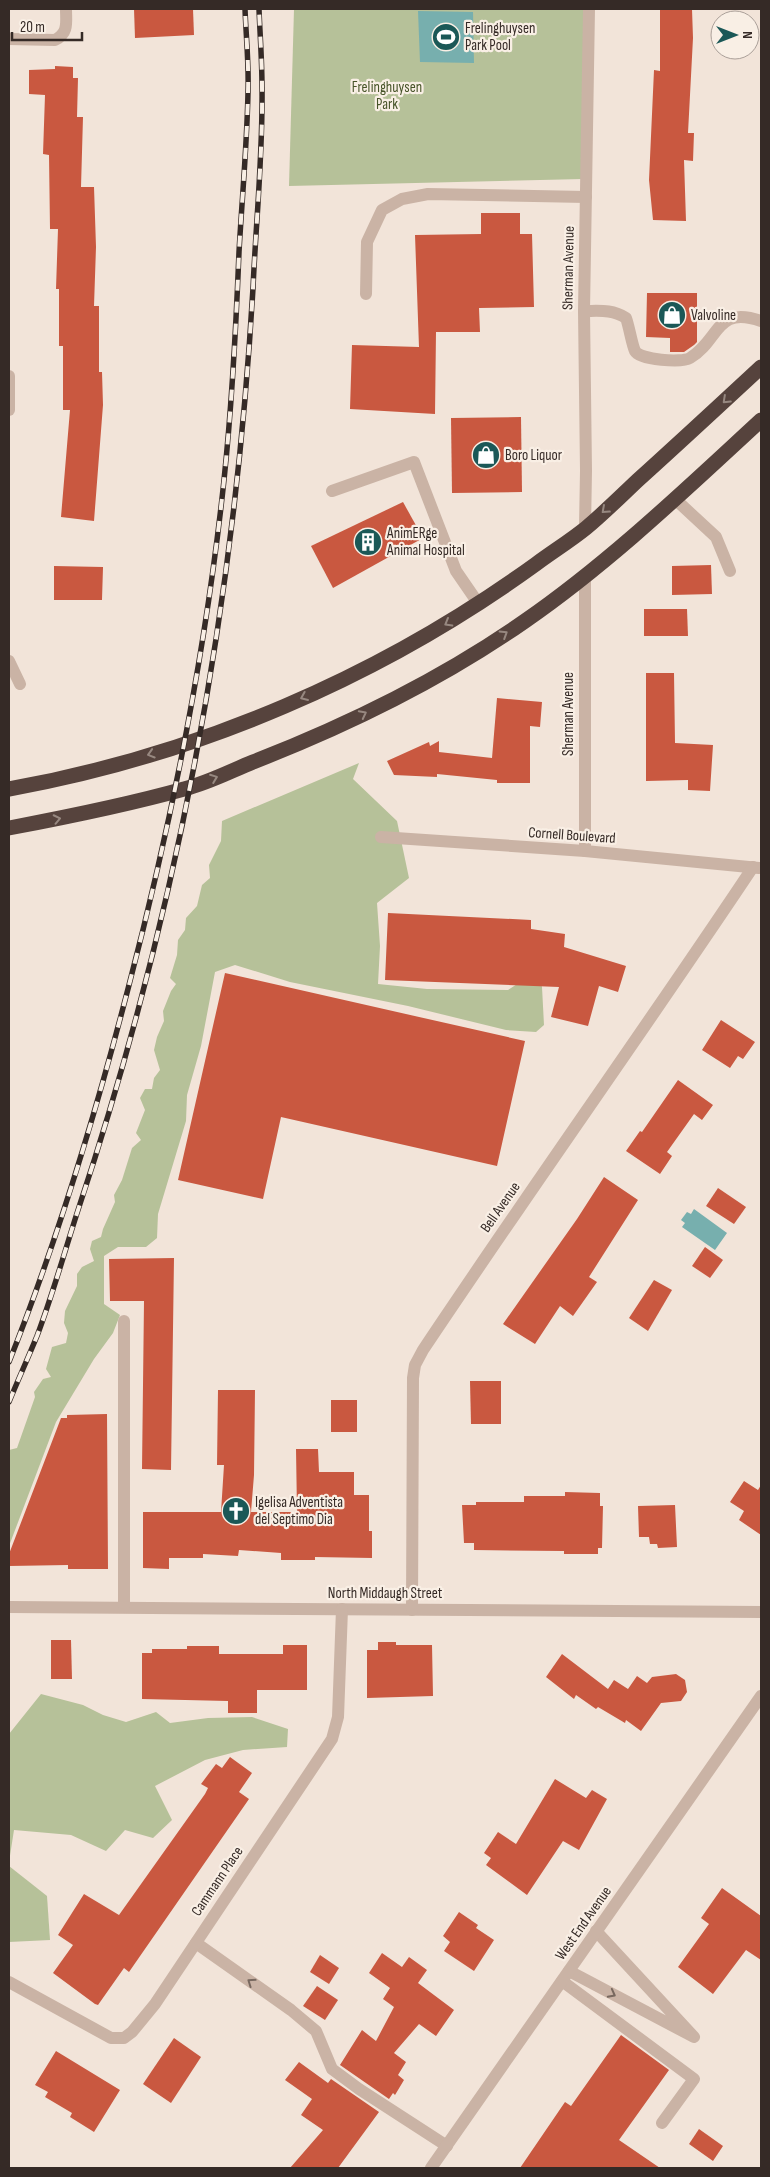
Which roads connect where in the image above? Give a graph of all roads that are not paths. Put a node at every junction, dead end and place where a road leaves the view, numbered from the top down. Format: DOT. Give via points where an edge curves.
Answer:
graph roads {
  1 [pos="66,9"];
  2 [pos="589,9"];
  3 [pos="9,39"];
  4 [pos="586,197"];
  5 [pos="366,294"];
  6 [pos="584,311"];
  7 [pos="761,321"];
  8 [pos="761,367"];
  9 [pos="9,376"];
  10 [pos="9,410"];
  11 [pos="761,420"];
  12 [pos="332,491"];
  13 [pos="675,499"];
  14 [pos="585,528"];
  15 [pos="730,571"];
  16 [pos="584,577"];
  17 [pos="478,604"];
  18 [pos="9,661"];
  19 [pos="20,684"];
  20 [pos="9,788"];
  21 [pos="9,828"];
  22 [pos="381,838"];
  23 [pos="585,851"];
  24 [pos="757,868"];
  25 [pos="124,1321"];
  26 [pos="9,1606"];
  27 [pos="124,1608"];
  28 [pos="342,1609"];
  29 [pos="412,1610"];
  30 [pos="761,1612"];
  31 [pos="761,1696"];
  32 [pos="596,1931"];
  33 [pos="196,1943"];
  34 [pos="565,1976"];
  35 [pos="9,1982"];
  36 [pos="662,2123"];
  37 [pos="447,2146"];
  38 [pos="433,2168"];
  1 -- 3 [label="street" via="66,28 61,37 55,40"];
  2 -- 4 [label="street, Sherman Avenue"];
  4 -- 5 [label="street" via="428,194 402,199 382,210 367,242"];
  4 -- 6 [label="street, Sherman Avenue"];
  6 -- 7 [label="street" via="618,313 626,318 636,352 645,358 670,360 688,360 720,325 737,316"];
  6 -- 14 [label="street, Sherman Avenue"];
  8 -- 14 [label="highway, one-way"];
  9 -- 10 [label="street"];
  11 -- 13 [label="highway"];
  12 -- 17 [label="street" via="414,462 456,571"];
  13 -- 15 [label="street" via="716,537"];
  13 -- 16 [label="highway"];
  14 -- 17 [label="highway"];
  21 -- 16 [label="highway, one-way" via="186,789 283,751 414,688 524,622"];
  16 -- 23 [label="street, Sherman Avenue"];
  17 -- 20 [label="highway, one-way" via="389,656 251,720 138,758"];
  18 -- 19 [label="street"];
  22 -- 23 [label="street, Cornell Boulevard"];
  23 -- 24 [label="street, Cornell Boulevard"];
  24 -- 29 [label="street, Bell Avenue" via="494,1244 415,1366"];
  25 -- 27 [label="street"];
  26 -- 27 [label="street, North Middaugh Street"];
  27 -- 28 [label="street, North Middaugh Street"];
  28 -- 29 [label="street, North Middaugh Street"];
  28 -- 33 [label="street, Cammann Place" via="338,1717 332,1739"];
  29 -- 30 [label="street, North Middaugh Street"];
  31 -- 32 [label="street, West End Avenue"];
  32 -- 34 [label="street, West End Avenue"];
  34 -- 32 [label="street, one-way" via="694,2037"];
  33 -- 35 [label="street, Cammann Place" via="155,2004 124,2038 111,2038"];
  37 -- 33 [label="street, one-way" via="358,2090 332,2069 316,2031"];
  34 -- 36 [label="street" via="694,2079"];
  34 -- 37 [label="street, West End Avenue"];
  37 -- 38 [label="street, West End Avenue"];
}
